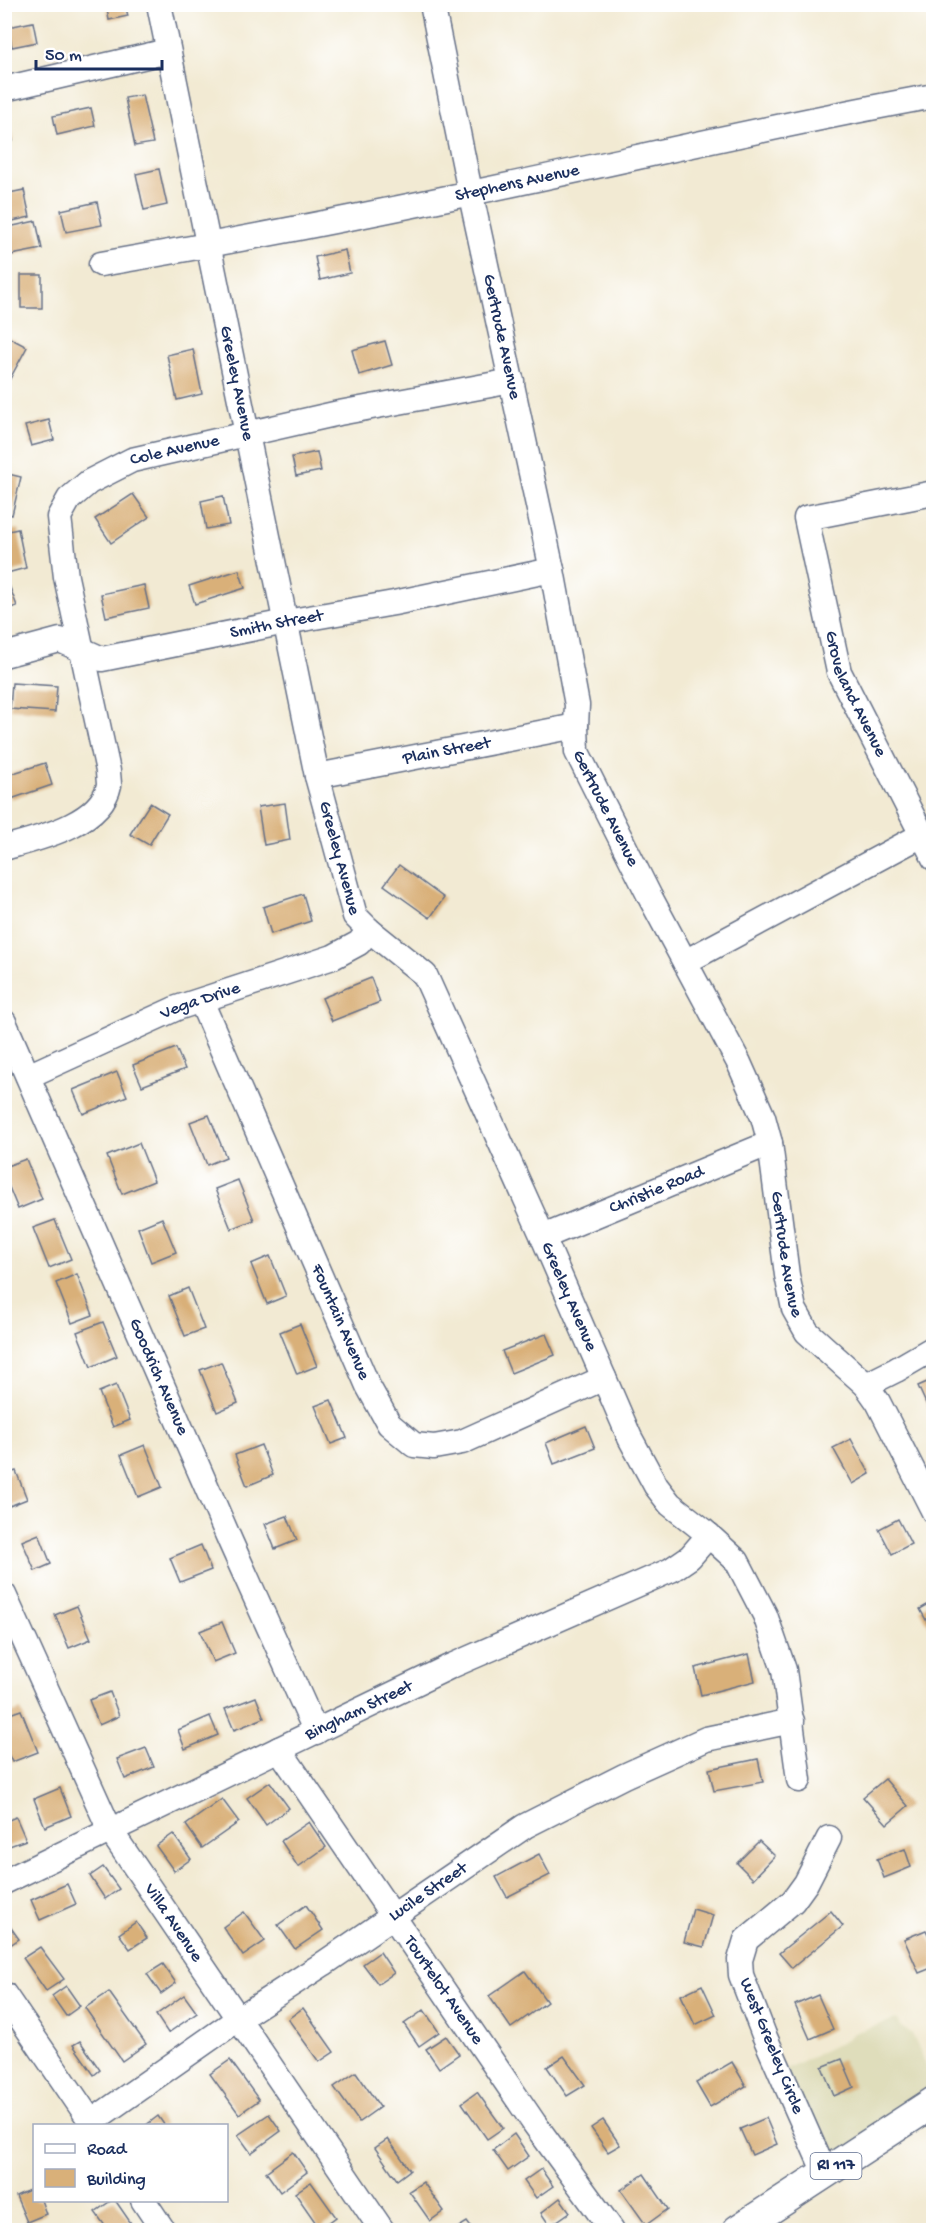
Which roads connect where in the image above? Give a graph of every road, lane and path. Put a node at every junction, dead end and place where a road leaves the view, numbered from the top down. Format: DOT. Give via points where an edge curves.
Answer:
graph roads {
  1 [pos="159,4"];
  2 [pos="432,4"];
  3 [pos="168,51"];
  4 [pos="4,89"];
  5 [pos="933,96"];
  6 [pos="471,193"];
  7 [pos="208,246"];
  8 [pos="101,264"];
  9 [pos="512,381"];
  10 [pos="248,434"];
  11 [pos="933,493"];
  12 [pos="552,570"];
  13 [pos="286,622"];
  14 [pos="81,649"];
  15 [pos="4,655"];
  16 [pos="576,726"];
  17 [pos="317,776"];
  18 [pos="922,835"];
  19 [pos="4,848"];
  20 [pos="933,858"];
  21 [pos="369,930"];
  22 [pos="685,962"];
  23 [pos="201,1001"];
  24 [pos="4,1022"];
  25 [pos="28,1076"];
  26 [pos="770,1143"];
  27 [pos="543,1237"];
  28 [pos="933,1348"];
  29 [pos="604,1378"];
  30 [pos="866,1385"];
  31 [pos="933,1512"];
  32 [pos="709,1535"];
  33 [pos="4,1595"];
  34 [pos="792,1720"];
  35 [pos="316,1732"];
  36 [pos="279,1749"];
  37 [pos="799,1780"];
  38 [pos="110,1830"];
  39 [pos="829,1838"];
  40 [pos="4,1882"];
  41 [pos="392,1916"];
  42 [pos="4,1994"];
  43 [pos="238,2019"];
  44 [pos="933,2102"];
  45 [pos="92,2124"];
  46 [pos="825,2173"];
  47 [pos="144,2202"];
  48 [pos="163,2230"];
  49 [pos="382,2230"];
  50 [pos="612,2230"];
  51 [pos="738,2230"];
  1 -- 3 [label="street, Greeley Avenue"];
  2 -- 6 [label="street, Gertrude Avenue"];
  3 -- 4 [label="street"];
  3 -- 7 [label="street, Greeley Avenue"];
  5 -- 6 [label="street, Stephens Avenue" via="819,116"];
  6 -- 7 [label="street, Stephens Avenue"];
  6 -- 9 [label="street, Gertrude Avenue"];
  7 -- 8 [label="street, Stephens Avenue"];
  7 -- 10 [label="street, Greeley Avenue"];
  9 -- 10 [label="street, Cole Avenue"];
  9 -- 12 [label="street, Gertrude Avenue"];
  10 -- 13 [label="street, Greeley Avenue"];
  10 -- 14 [label="street, Cole Avenue" via="132,460 89,482 69,499 58,517"];
  11 -- 18 [label="street, Groveland Avenue" via="806,518 839,672"];
  12 -- 13 [label="street, Smith Street"];
  12 -- 16 [label="street, Gertrude Avenue" via="577,705"];
  13 -- 14 [label="street, Smith Street" via="102,659"];
  13 -- 17 [label="street, Greeley Avenue"];
  14 -- 15 [label="street, Smith Street" via="60,640"];
  14 -- 19 [label="street, Cole Avenue" via="109,786 88,816 57,833"];
  16 -- 17 [label="street, Plain Street"];
  16 -- 22 [label="street, Gertrude Avenue" via="577,752"];
  17 -- 21 [label="street, Greeley Avenue" via="355,916"];
  18 -- 20 [label="street, Groveland Avenue"];
  18 -- 22 [label="street"];
  21 -- 23 [label="street, Vega Drive" via="359,943 333,957"];
  21 -- 27 [label="street, Greeley Avenue" via="425,975"];
  22 -- 26 [label="street, Gertrude Avenue" via="739,1063"];
  23 -- 25 [label="street, Vega Drive" via="177,1008"];
  23 -- 29 [label="street, Fountain Avenue" via="368,1386 389,1424 414,1445 434,1447 462,1442"];
  24 -- 25 [label="street, Goodrich Avenue"];
  25 -- 35 [label="street, Goodrich Avenue"];
  26 -- 27 [label="street, Christie Road"];
  26 -- 30 [label="street, Gertrude Avenue" via="794,1309 813,1339"];
  27 -- 29 [label="street, Greeley Avenue"];
  28 -- 30 [label="street"];
  29 -- 32 [label="street, Greeley Avenue" via="656,1486 670,1504"];
  30 -- 31 [label="street, Gertrude Avenue"];
  32 -- 34 [label="street, Greeley Avenue" via="737,1562 765,1615 784,1670"];
  32 -- 35 [label="street, Bingham Street" via="690,1557 671,1570 449,1667"];
  33 -- 38 [label="street, Villa Avenue"];
  34 -- 37 [label="street, Greeley Avenue"];
  34 -- 41 [label="street, Lucile Street" via="706,1739 624,1776 525,1826"];
  35 -- 36 [label="street, Bingham Street"];
  36 -- 38 [label="street, Bingham Street"];
  36 -- 41 [label="street, Tourtelot Avenue"];
  38 -- 40 [label="street, Bingham Street"];
  38 -- 43 [label="street, Villa Avenue"];
  39 -- 46 [label="street, West Greeley Circle" via="806,1883 792,1901 746,1940 740,1960 741,1975 764,2035"];
  41 -- 43 [label="street, Lucile Street"];
  41 -- 50 [label="street, Tourtelot Avenue"];
  42 -- 45 [label="street"];
  43 -- 45 [label="street, Lucile Street"];
  43 -- 49 [label="street, Villa Avenue"];
  44 -- 46 [label="main road, RI 117"];
  46 -- 51 [label="main road, RI 117"];
  47 -- 48 [label="street"];
}
